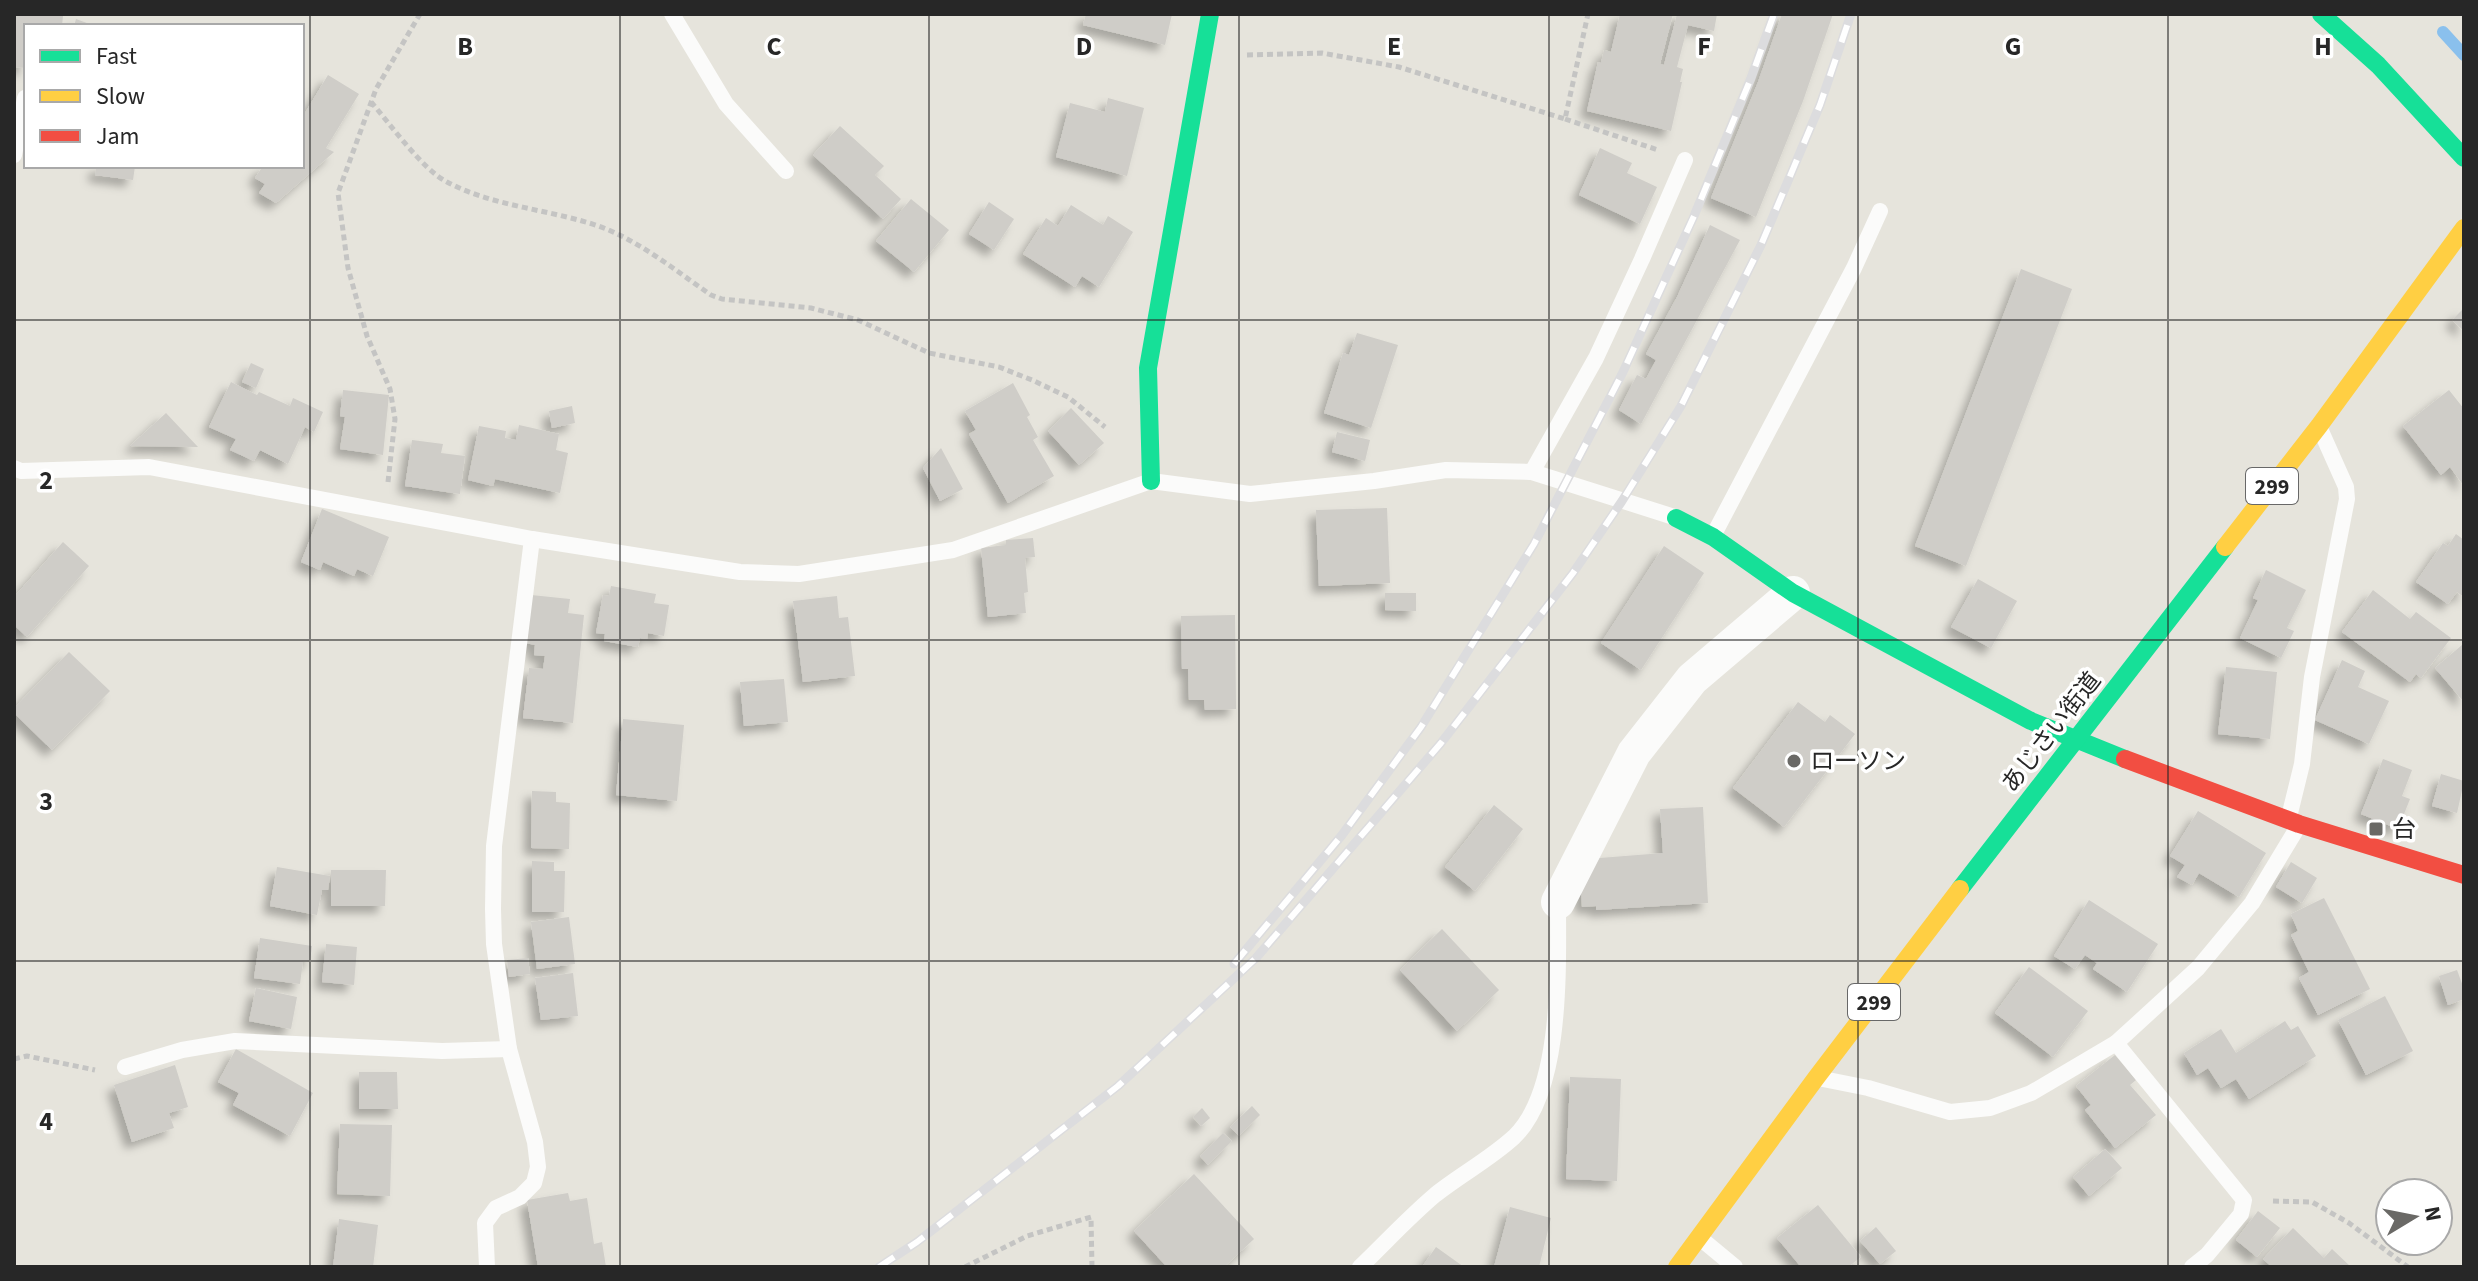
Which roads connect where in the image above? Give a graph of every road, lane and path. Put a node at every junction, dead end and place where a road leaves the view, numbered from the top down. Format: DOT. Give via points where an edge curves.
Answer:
graph roads {
  1 [pos="420,14"];
  2 [pos="672,14"];
  3 [pos="1210,14"];
  4 [pos="1588,14"];
  5 [pos="2321,14"];
  6 [pos="1232,56"];
  7 [pos="371,102"];
  8 [pos="24,103"];
  9 [pos="1565,119"];
  10 [pos="1656,149"];
  11 [pos="14,155"];
  12 [pos="2464,158"];
  13 [pos="1685,160"];
  14 [pos="786,171"];
  15 [pos="1880,211"];
  16 [pos="2464,228"];
  17 [pos="2319,426"];
  18 [pos="16,471"];
  19 [pos="1532,472"];
  20 [pos="1151,474"];
  21 [pos="384,511"];
  22 [pos="1676,518"];
  23 [pos="1713,537"];
  24 [pos="532,539"];
  25 [pos="1793,593"];
  26 [pos="2074,740"];
  27 [pos="2294,822"];
  28 [pos="2464,875"];
  29 [pos="1558,902"];
  30 [pos="2116,1043"];
  31 [pos="509,1049"];
  32 [pos="14,1059"];
  33 [pos="125,1067"];
  34 [pos="1816,1078"];
  35 [pos="2244,1200"];
  36 [pos="1699,1237"];
  37 [pos="487,1267"];
  38 [pos="965,1267"];
  39 [pos="1092,1267"];
  40 [pos="1360,1267"];
  41 [pos="1677,1267"];
  42 [pos="1735,1267"];
  43 [pos="2192,1267"];
  44 [pos="2408,1267"];
  1 -- 7 [label="path"];
  2 -- 14 [label="lane" via="726,104"];
  3 -- 20 [label="main road" via="1148,368"];
  4 -- 9 [label="path"];
  5 -- 12 [label="main road" via="2387,74"];
  6 -- 9 [label="path" via="1322,53 1399,67"];
  7 -- 20 [label="path" via="444,181 593,224 645,249 722,299 811,308 858,320 929,353 999,367 1032,380 1068,397"];
  7 -- 21 [label="path" via="338,193 348,268 367,336 390,389 395,419"];
  8 -- 11 [label="lane"];
  9 -- 10 [label="path"];
  13 -- 19 [label="lane" via="1596,358"];
  15 -- 23 [label="lane"];
  16 -- 17 [label="main road, あじさい街道 / 299"];
  17 -- 26 [label="main road, あじさい街道 / 299"];
  17 -- 27 [label="lane" via="2347,499 2312,677"];
  18 -- 21 [label="lane" via="149,467"];
  19 -- 20 [label="lane" via="1446,470 1250,494"];
  19 -- 22 [label="lane"];
  20 -- 24 [label="lane" via="953,550 799,574 740,572"];
  21 -- 24 [label="lane"];
  22 -- 23 [label="main road"];
  23 -- 25 [label="main road"];
  24 -- 31 [label="lane" via="494,846 494,944"];
  25 -- 26 [label="main road"];
  25 -- 29 [label="street" via="1692,679 1634,753"];
  26 -- 27 [label="main road"];
  26 -- 34 [label="main road, あじさい街道 / 299"];
  27 -- 28 [label="main road"];
  27 -- 30 [label="lane" via="2272,873 2234,924 2198,968"];
  29 -- 40 [label="lane" via="1552,1050 1529,1115 1515,1136 1435,1195"];
  30 -- 34 [label="lane" via="2031,1093 1990,1108 1950,1112"];
  30 -- 35 [label="lane"];
  31 -- 33 [label="lane" via="235,1041"];
  31 -- 37 [label="lane" via="538,1167 534,1183 520,1197 496,1208 485,1223"];
  32 -- 33 [label="path" via="27,1056 98,1071"];
  34 -- 36 [label="main road, あじさい街道 / 299"];
  35 -- 43 [label="lane" via="2241,1214"];
  35 -- 44 [label="path" via="2312,1202"];
  36 -- 41 [label="main road, あじさい街道 / 299"];
  36 -- 42 [label="lane"];
  38 -- 39 [label="path" via="1027,1236 1091,1217"];
}
